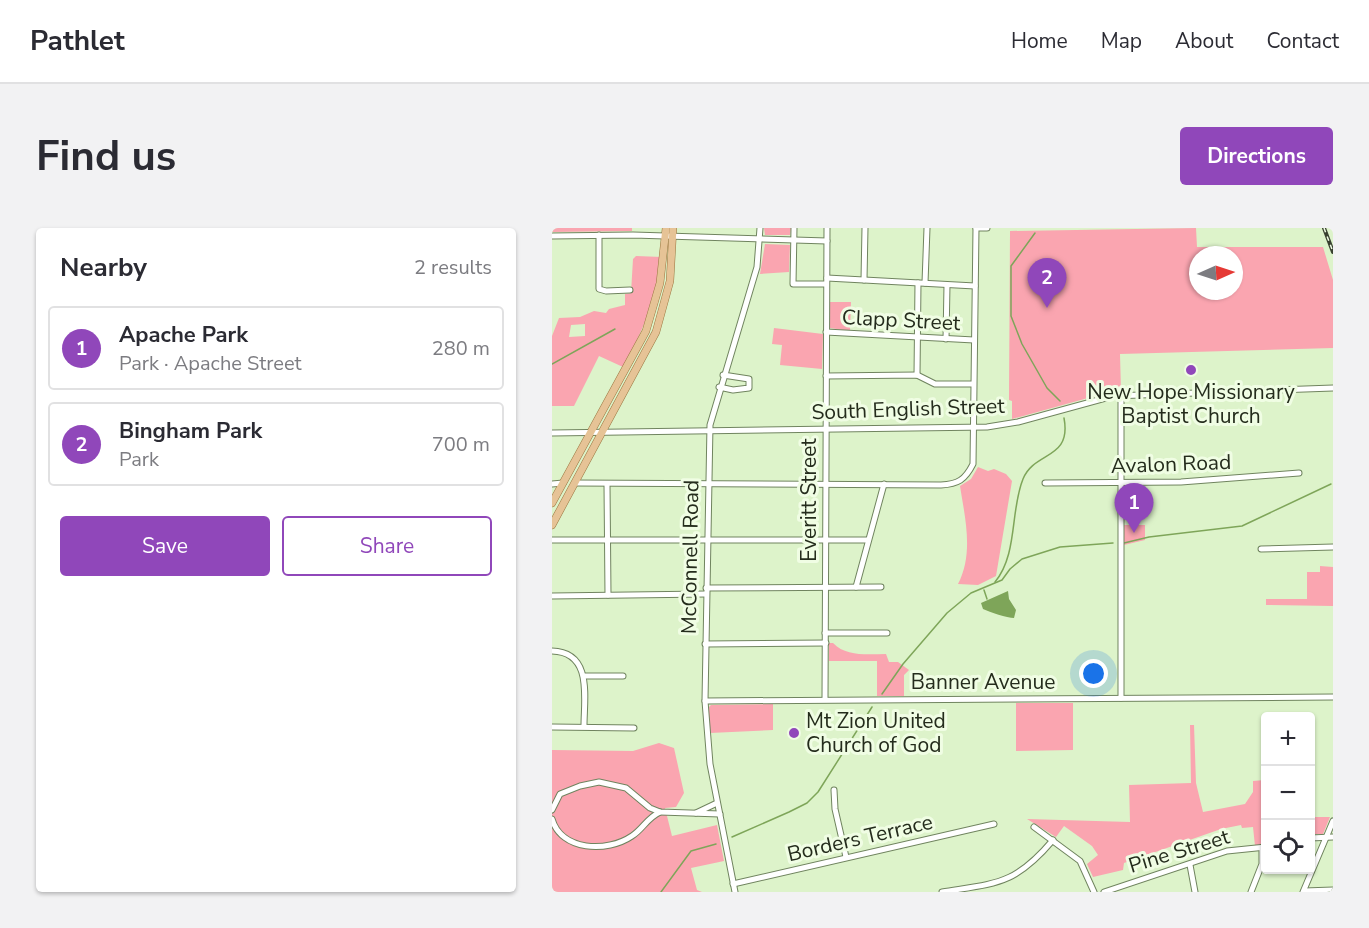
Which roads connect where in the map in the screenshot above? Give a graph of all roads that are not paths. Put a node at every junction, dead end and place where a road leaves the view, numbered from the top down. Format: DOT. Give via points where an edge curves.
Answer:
graph roads {
  1 [pos="666,228"];
  2 [pos="673,228"];
  3 [pos="760,228"];
  4 [pos="794,228"];
  5 [pos="827,228"];
  6 [pos="865,228"];
  7 [pos="925,228"];
  8 [pos="976,228"];
  9 [pos="987,228"];
  10 [pos="552,236"];
  11 [pos="599,236"];
  12 [pos="669,236"];
  13 [pos="760,238"];
  14 [pos="794,240"];
  15 [pos="827,241"];
  16 [pos="864,280"];
  17 [pos="826,281"];
  18 [pos="918,283"];
  19 [pos="925,283"];
  20 [pos="947,285"];
  21 [pos="975,286"];
  22 [pos="630,290"];
  23 [pos="826,333"];
  24 [pos="917,337"];
  25 [pos="946,339"];
  26 [pos="974,340"];
  27 [pos="723,375"];
  28 [pos="917,375"];
  29 [pos="826,376"];
  30 [pos="973,384"];
  31 [pos="719,387"];
  32 [pos="1333,388"];
  33 [pos="1121,396"];
  34 [pos="610,398"];
  35 [pos="973,427"];
  36 [pos="825,428"];
  37 [pos="710,431"];
  38 [pos="591,432"];
  39 [pos="603,432"];
  40 [pos="552,433"];
  41 [pos="584,466"];
  42 [pos="1299,473"];
  43 [pos="563,483"];
  44 [pos="574,483"];
  45 [pos="1045,483"];
  46 [pos="1121,483"];
  47 [pos="552,484"];
  48 [pos="607,484"];
  49 [pos="708,484"];
  50 [pos="825,484"];
  51 [pos="884,484"];
  52 [pos="552,503"];
  53 [pos="552,525"];
  54 [pos="608,539"];
  55 [pos="552,540"];
  56 [pos="707,540"];
  57 [pos="826,540"];
  58 [pos="868,540"];
  59 [pos="1333,547"];
  60 [pos="1261,549"];
  61 [pos="826,587"];
  62 [pos="856,587"];
  63 [pos="881,587"];
  64 [pos="706,591"];
  65 [pos="608,595"];
  66 [pos="552,596"];
  67 [pos="825,633"];
  68 [pos="887,633"];
  69 [pos="826,643"];
  70 [pos="705,644"];
  71 [pos="552,651"];
  72 [pos="584,676"];
  73 [pos="623,676"];
  74 [pos="1333,697"];
  75 [pos="1121,698"];
  76 [pos="825,699"];
  77 [pos="705,701"];
  78 [pos="584,726"];
  79 [pos="552,727"];
  80 [pos="634,728"];
  81 [pos="834,790"];
  82 [pos="717,803"];
  83 [pos="552,810"];
  84 [pos="660,812"];
  85 [pos="696,813"];
  86 [pos="720,814"];
  87 [pos="552,819"];
  88 [pos="1333,821"];
  89 [pos="994,824"];
  90 [pos="1034,827"];
  91 [pos="1333,837"];
  92 [pos="1315,838"];
  93 [pos="1326,838"];
  94 [pos="1053,840"];
  95 [pos="1261,847"];
  96 [pos="846,857"];
  97 [pos="1190,865"];
  98 [pos="1261,867"];
  99 [pos="734,884"];
  100 [pos="1333,890"];
  101 [pos="735,892"];
  102 [pos="942,892"];
  103 [pos="1094,892"];
  104 [pos="1104,892"];
  105 [pos="1195,892"];
  106 [pos="1251,892"];
  107 [pos="1304,892"];
  1 -- 12 [label="main road"];
  2 -- 12 [label="main road"];
  3 -- 13 [label="street, McConnell Road"];
  4 -- 14 [label="street"];
  5 -- 15 [label="street, Everitt Street"];
  6 -- 16 [label="street"];
  7 -- 19 [label="street"];
  8 -- 9 [label="street"];
  8 -- 21 [label="street"];
  10 -- 11 [label="street"];
  11 -- 12 [label="street"];
  11 -- 22 [label="street" via="599,289"];
  12 -- 13 [label="street"];
  12 -- 34 [label="main road" via="653,313"];
  12 -- 39 [label="main road" via="670,281 661,318"];
  13 -- 14 [label="street"];
  13 -- 27 [label="street, McConnell Road" via="757,267"];
  14 -- 15 [label="street"];
  14 -- 17 [label="street" via="793,284"];
  15 -- 17 [label="street, Everitt Street"];
  16 -- 17 [label="street"];
  16 -- 18 [label="street"];
  17 -- 23 [label="street, Everitt Street"];
  18 -- 19 [label="street"];
  18 -- 24 [label="street"];
  19 -- 20 [label="street"];
  20 -- 21 [label="street"];
  20 -- 25 [label="street"];
  21 -- 26 [label="street"];
  23 -- 24 [label="street, Clapp Street"];
  23 -- 29 [label="street, Everitt Street"];
  24 -- 25 [label="street, Clapp Street"];
  24 -- 28 [label="street"];
  25 -- 26 [label="street, Clapp Street"];
  26 -- 30 [label="street"];
  27 -- 31 [label="street, McConnell Road"];
  27 -- 31 [label="street" via="749,379 749,388"];
  28 -- 29 [label="street"];
  28 -- 30 [label="street" via="935,384"];
  29 -- 36 [label="street, Everitt Street"];
  30 -- 35 [label="street"];
  31 -- 37 [label="street, McConnell Road"];
  32 -- 33 [label="street, South English Street"];
  33 -- 35 [label="street, South English Street" via="1011,423"];
  33 -- 46 [label="street"];
  34 -- 38 [label="main road"];
  34 -- 39 [label="main road" via="599,424"];
  35 -- 36 [label="street, South English Street"];
  35 -- 51 [label="street" via="973,464 967,477 955,484"];
  36 -- 37 [label="street, South English Street"];
  36 -- 50 [label="street, Everitt Street"];
  37 -- 39 [label="street, South English Street"];
  37 -- 49 [label="street, McConnell Road"];
  38 -- 39 [label="street, South English Street"];
  38 -- 40 [label="street, South English Street"];
  38 -- 41 [label="main road" via="595,439"];
  38 -- 43 [label="main road"];
  39 -- 41 [label="main road"];
  41 -- 44 [label="main road"];
  42 -- 46 [label="street, Avalon Road"];
  43 -- 47 [label="street"];
  43 -- 52 [label="main road"];
  44 -- 48 [label="street"];
  44 -- 53 [label="main road"];
  45 -- 46 [label="street, Avalon Road"];
  46 -- 75 [label="street"];
  48 -- 49 [label="street"];
  48 -- 54 [label="street"];
  49 -- 50 [label="street"];
  49 -- 56 [label="street, McConnell Road"];
  50 -- 51 [label="street"];
  50 -- 57 [label="street, Everitt Street"];
  51 -- 58 [label="street"];
  54 -- 55 [label="street"];
  54 -- 56 [label="street"];
  54 -- 65 [label="street"];
  56 -- 57 [label="street"];
  56 -- 64 [label="street, McConnell Road"];
  57 -- 58 [label="street"];
  57 -- 61 [label="street, Everitt Street"];
  58 -- 62 [label="street"];
  59 -- 60 [label="street"];
  61 -- 62 [label="street"];
  61 -- 64 [label="street"];
  61 -- 67 [label="street, Everitt Street"];
  62 -- 63 [label="street"];
  64 -- 65 [label="street"];
  64 -- 70 [label="street, McConnell Road"];
  65 -- 66 [label="street"];
  67 -- 68 [label="street"];
  67 -- 69 [label="street, Everitt Street"];
  69 -- 70 [label="street"];
  69 -- 76 [label="street, Everitt Street"];
  70 -- 77 [label="street, McConnell Road"];
  71 -- 72 [label="street" via="573,657"];
  72 -- 73 [label="street"];
  72 -- 78 [label="street"];
  74 -- 75 [label="street, Banner Avenue"];
  75 -- 76 [label="street, Banner Avenue"];
  76 -- 77 [label="street, Banner Avenue"];
  77 -- 82 [label="street, McConnell Road"];
  78 -- 79 [label="street"];
  78 -- 80 [label="street"];
  81 -- 96 [label="street"];
  82 -- 85 [label="street"];
  82 -- 86 [label="street, McConnell Road"];
  83 -- 84 [label="street" via="560,794 598,782 626,788"];
  84 -- 85 [label="street"];
  84 -- 87 [label="street" via="649,817 633,836 594,847 566,839 555,829"];
  85 -- 86 [label="street"];
  86 -- 99 [label="street, McConnell Road"];
  88 -- 93 [label="street"];
  89 -- 96 [label="street, Borders Terrace"];
  90 -- 94 [label="street"];
  91 -- 93 [label="street"];
  92 -- 93 [label="street"];
  93 -- 107 [label="street"];
  94 -- 102 [label="street" via="1036,860 1007,880"];
  94 -- 103 [label="street" via="1080,861"];
  95 -- 97 [label="street, Pine Street" via="1234,849"];
  96 -- 99 [label="street, Borders Terrace"];
  97 -- 104 [label="street, Pine Street"];
  97 -- 105 [label="street"];
  98 -- 106 [label="street"];
  99 -- 101 [label="street, McConnell Road"];
  100 -- 107 [label="street"];
}
